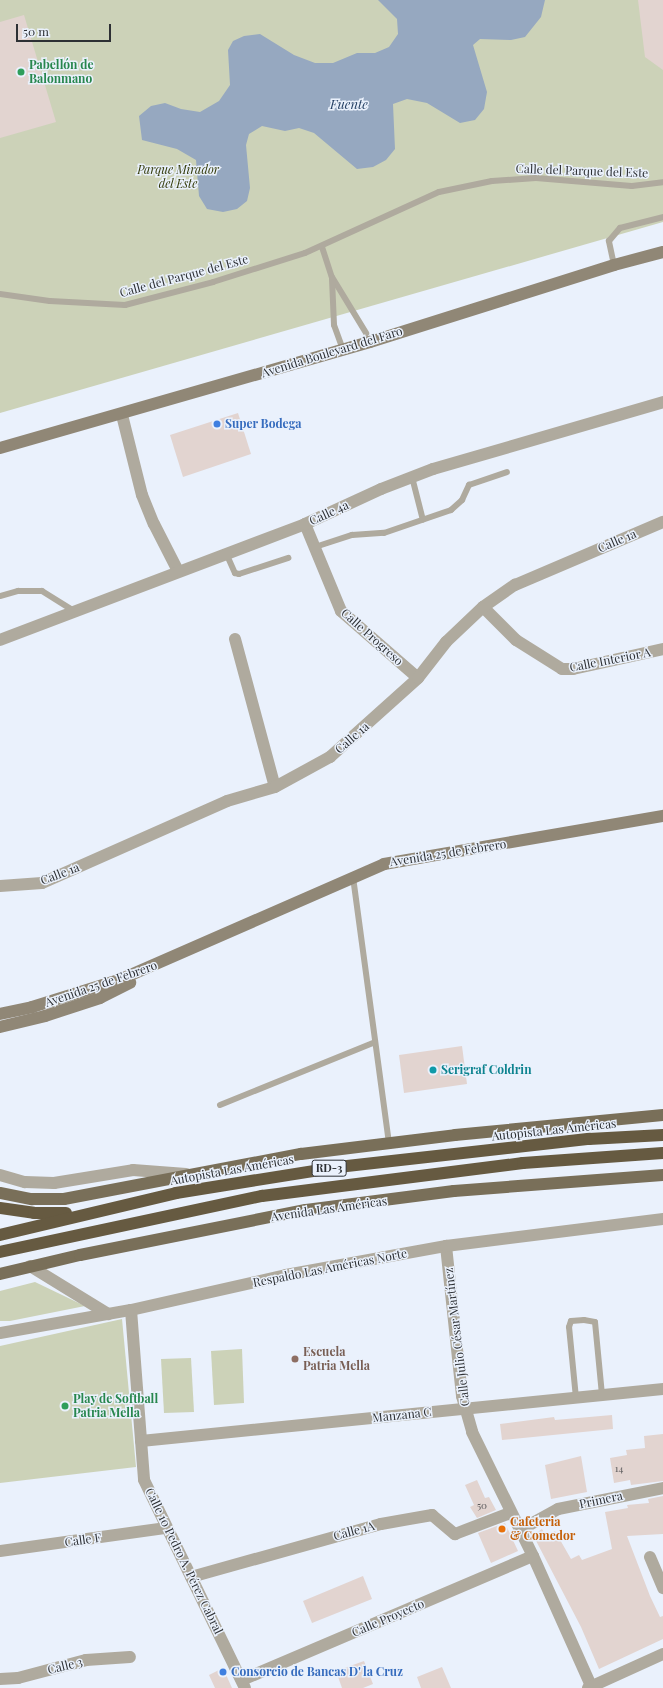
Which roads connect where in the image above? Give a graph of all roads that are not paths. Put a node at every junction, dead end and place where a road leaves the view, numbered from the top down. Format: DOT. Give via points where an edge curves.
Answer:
graph roads {
  1 [pos="663,182"];
  2 [pos="663,217"];
  3 [pos="322,246"];
  4 [pos="663,252"];
  5 [pos="614,265"];
  6 [pos="332,277"];
  7 [pos="0,294"];
  8 [pos="366,333"];
  9 [pos="343,350"];
  10 [pos="663,402"];
  11 [pos="122,415"];
  12 [pos="0,448"];
  13 [pos="508,472"];
  14 [pos="412,477"];
  15 [pos="422,520"];
  16 [pos="663,522"];
  17 [pos="305,524"];
  18 [pos="315,547"];
  19 [pos="226,553"];
  20 [pos="288,558"];
  21 [pos="178,570"];
  22 [pos="0,596"];
  23 [pos="483,607"];
  24 [pos="74,611"];
  25 [pos="235,639"];
  26 [pos="0,640"];
  27 [pos="663,649"];
  28 [pos="418,678"];
  29 [pos="275,787"];
  30 [pos="663,816"];
  31 [pos="353,878"];
  32 [pos="0,886"];
  33 [pos="200,946"];
  34 [pos="0,1014"];
  35 [pos="0,1027"];
  36 [pos="375,1042"];
  37 [pos="220,1105"];
  38 [pos="663,1115"];
  39 [pos="663,1135"];
  40 [pos="389,1143"];
  41 [pos="663,1153"];
  42 [pos="0,1174"];
  43 [pos="187,1174"];
  44 [pos="663,1175"];
  45 [pos="0,1193"];
  46 [pos="0,1208"];
  47 [pos="103,1209"];
  48 [pos="663,1219"];
  49 [pos="0,1235"];
  50 [pos="446,1246"];
  51 [pos="0,1252"];
  52 [pos="30,1266"];
  53 [pos="0,1274"];
  54 [pos="131,1310"];
  55 [pos="108,1314"];
  56 [pos="0,1333"];
  57 [pos="663,1389"];
  58 [pos="602,1395"];
  59 [pos="576,1398"];
  60 [pos="464,1409"];
  61 [pos="140,1441"];
  62 [pos="663,1488"];
  63 [pos="510,1512"];
  64 [pos="166,1528"];
  65 [pos="520,1530"];
  66 [pos="0,1551"];
  67 [pos="533,1556"];
  68 [pos="650,1557"];
  69 [pos="191,1576"];
  70 [pos="663,1588"];
  71 [pos="663,1654"];
  72 [pos="130,1657"];
  73 [pos="0,1678"];
  74 [pos="244,1684"];
  75 [pos="591,1688"];
  1 -- 3 [label="lane, Calle del Parque del Este" via="632,186 536,178 492,181 438,192"];
  2 -- 5 [label="lane" via="620,228 609,241"];
  3 -- 6 [label="lane"];
  3 -- 7 [label="lane, Calle del Parque del Este" via="213,282 125,305"];
  4 -- 5 [label="main road, Avenida Boulevard del Faro"];
  5 -- 9 [label="main road, Avenida Boulevard del Faro"];
  6 -- 8 [label="lane"];
  6 -- 9 [label="lane" via="334,325"];
  9 -- 11 [label="main road, Avenida Boulevard del Faro"];
  10 -- 14 [label="street, Calle 4a"];
  11 -- 12 [label="main road, Avenida Boulevard del Faro"];
  11 -- 21 [label="street" via="142,495"];
  13 -- 15 [label="lane" via="469,485 457,508"];
  14 -- 15 [label="lane"];
  14 -- 17 [label="street, Calle 4a"];
  15 -- 18 [label="lane" via="384,533 352,535"];
  16 -- 23 [label="street, Calle 1a" via="515,586"];
  17 -- 18 [label="street, Calle Progreso"];
  17 -- 19 [label="street, Calle 4a"];
  18 -- 28 [label="street, Calle Progreso" via="341,611"];
  19 -- 20 [label="lane" via="235,573 239,574"];
  19 -- 21 [label="street, Calle 4a"];
  21 -- 24 [label="street, Calle 4a"];
  22 -- 24 [label="lane" via="18,591 42,591"];
  23 -- 27 [label="street, Calle Interior A" via="516,640 562,668 573,669"];
  23 -- 28 [label="street, Calle 1a" via="446,642"];
  24 -- 26 [label="street, Calle 4a"];
  25 -- 29 [label="street"];
  28 -- 29 [label="street, Calle 1a" via="330,757"];
  29 -- 32 [label="street, Calle 1a" via="227,801 42,883"];
  30 -- 31 [label="main road, Avenida 25 de Febrero" via="397,861"];
  31 -- 33 [label="main road, Avenida 25 de Febrero"];
  31 -- 36 [label="lane"];
  33 -- 34 [label="main road, Avenida 25 de Febrero" via="112,982 32,1007"];
  33 -- 35 [label="main road, Avenida 25 de Febrero" via="100,998"];
  36 -- 37 [label="lane"];
  36 -- 40 [label="lane"];
  38 -- 40 [label="main road"];
  39 -- 47 [label="highway, Autopista Las Américas / RD-3" via="589,1139 338,1166 176,1193"];
  40 -- 43 [label="main road" via="301,1154"];
  41 -- 51 [label="highway, RD-3" via="523,1164 262,1196"];
  42 -- 43 [label="street" via="25,1182 54,1183 133,1170"];
  43 -- 45 [label="main road" via="64,1199 32,1200"];
  44 -- 52 [label="main road, Avenida Las Américas" via="462,1191 306,1210"];
  46 -- 47 [label="highway" via="34,1214"];
  47 -- 49 [label="highway, Autopista Las Américas / RD-3"];
  48 -- 50 [label="street, Respaldo Las Américas Norte"];
  50 -- 54 [label="street, Respaldo Las Américas Norte" via="286,1275"];
  50 -- 60 [label="street, Calle Julio César Martínez"];
  52 -- 53 [label="main road, Avenida Las Américas"];
  52 -- 55 [label="street"];
  54 -- 55 [label="street, Respaldo Las Américas Norte"];
  54 -- 61 [label="street, Calle 10 Pedro A. Pérez Cabral"];
  55 -- 56 [label="street, Respaldo Las Américas Norte"];
  57 -- 58 [label="street, Manzana C"];
  58 -- 59 [label="street, Manzana C"];
  58 -- 59 [label="lane" via="595,1322 571,1321 569,1327"];
  59 -- 60 [label="street, Manzana C"];
  60 -- 61 [label="street, Manzana C"];
  60 -- 63 [label="street, Calle Julio César Martínez" via="478,1448"];
  61 -- 64 [label="street, Calle 10 Pedro A. Pérez Cabral" via="144,1480"];
  62 -- 65 [label="street, Primera" via="558,1509"];
  63 -- 65 [label="street, Calle Julio César Martínez"];
  63 -- 69 [label="street, Calle 1A" via="455,1534 432,1515 395,1521"];
  64 -- 66 [label="street, Calle F"];
  64 -- 69 [label="street, Calle 10 Pedro A. Pérez Cabral"];
  65 -- 67 [label="street, Calle Julio César Martínez"];
  67 -- 74 [label="street, Calle Proyecto"];
  67 -- 75 [label="street, Calle Julio César Martínez"];
  68 -- 70 [label="street"];
  69 -- 74 [label="street, Calle 10 Pedro A. Pérez Cabral"];
  71 -- 75 [label="street"];
  72 -- 73 [label="street, Calle 3" via="86,1660 21,1677"];
}
